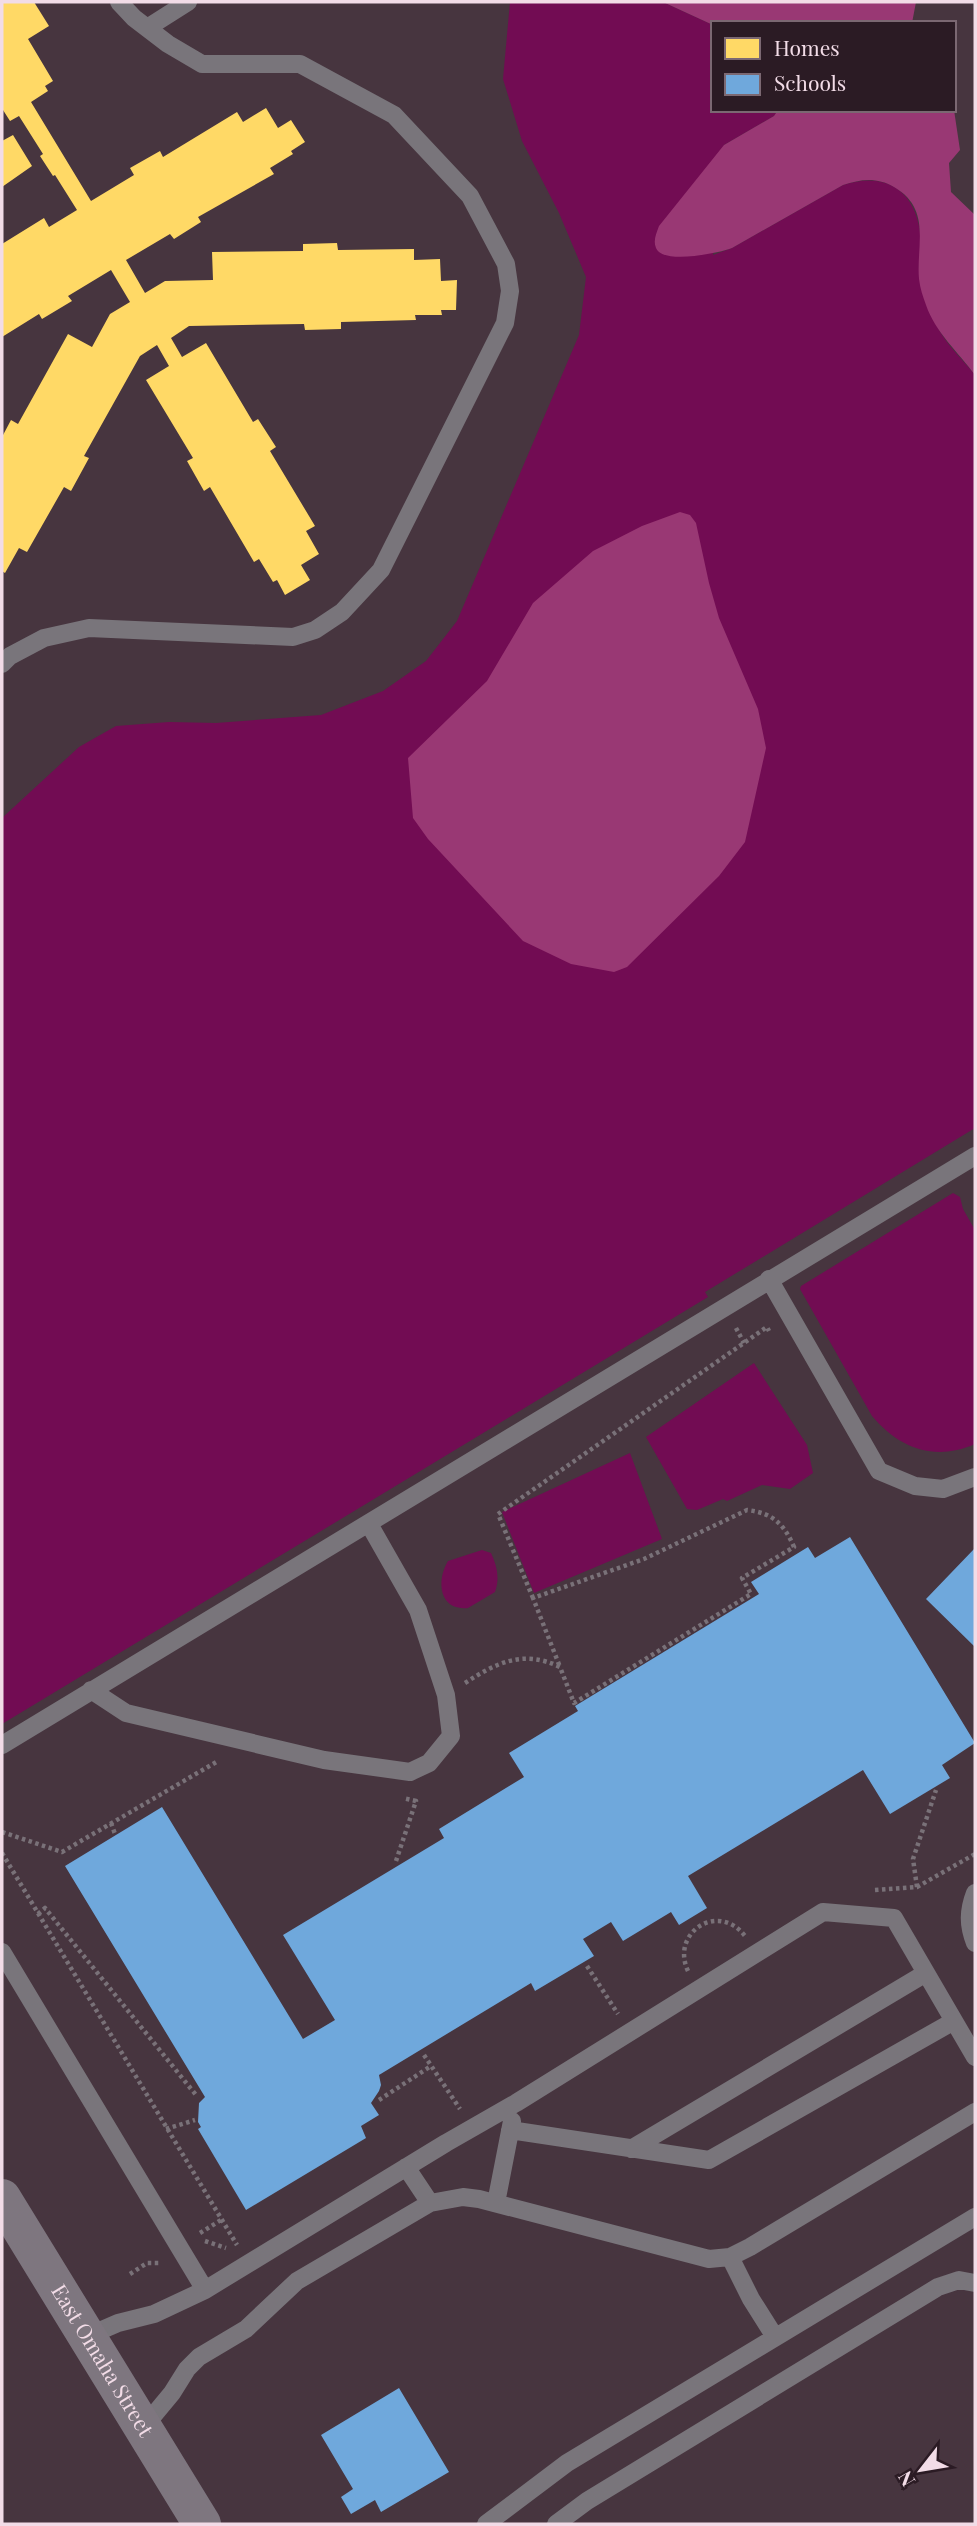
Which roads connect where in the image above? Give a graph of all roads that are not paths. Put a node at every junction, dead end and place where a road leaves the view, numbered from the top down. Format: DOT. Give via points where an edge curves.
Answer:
graph roads {
  1 [pos="119,2"];
  2 [pos="187,2"];
  3 [pos="147,28"];
  4 [pos="2,664"];
  5 [pos="973,1161"];
  6 [pos="769,1279"];
  7 [pos="975,1477"];
  8 [pos="369,1524"];
  9 [pos="91,1690"];
  10 [pos="2,1745"];
  11 [pos="975,1894"];
  12 [pos="975,1942"];
  13 [pos="2,1952"];
  14 [pos="926,1973"];
  15 [pos="954,2021"];
  16 [pos="975,2057"];
  17 [pos="516,2103"];
  18 [pos="975,2112"];
  19 [pos="510,2130"];
  20 [pos="631,2149"];
  21 [pos="406,2167"];
  22 [pos="2,2198"];
  23 [pos="430,2203"];
  24 [pos="496,2203"];
  25 [pos="975,2217"];
  26 [pos="730,2257"];
  27 [pos="975,2283"];
  28 [pos="205,2290"];
  29 [pos="88,2336"];
  30 [pos="775,2337"];
  31 [pos="143,2428"];
  32 [pos="202,2524"];
  33 [pos="486,2524"];
  34 [pos="556,2524"];
  1 -- 3 [label="lane"];
  2 -- 3 [label="lane"];
  3 -- 4 [label="lane" via="202,64 300,64 394,115 471,196 506,264 510,291 505,323 381,570 342,612 293,638 89,628 44,638"];
  5 -- 6 [label="lane"];
  6 -- 7 [label="lane" via="879,1471 915,1486 943,1489"];
  6 -- 8 [label="lane"];
  8 -- 9 [label="lane"];
  8 -- 9 [label="lane" via="418,1610 446,1695 451,1736 429,1763 410,1772 324,1760 126,1713"];
  9 -- 10 [label="lane"];
  11 -- 12 [label="lane" via="969,1915"];
  13 -- 28 [label="lane"];
  14 -- 15 [label="lane"];
  14 -- 17 [label="lane" via="894,1917 823,1912"];
  14 -- 20 [label="lane"];
  15 -- 16 [label="lane"];
  15 -- 20 [label="lane" via="709,2160"];
  17 -- 19 [label="lane"];
  17 -- 21 [label="lane"];
  18 -- 26 [label="lane"];
  19 -- 20 [label="lane"];
  19 -- 24 [label="lane"];
  21 -- 23 [label="lane"];
  21 -- 28 [label="lane"];
  22 -- 29 [label="main road, East Omaha Street"];
  23 -- 24 [label="lane" via="463,2197"];
  23 -- 31 [label="lane" via="297,2281 246,2329 199,2357"];
  24 -- 26 [label="lane" via="709,2259"];
  25 -- 30 [label="lane"];
  26 -- 30 [label="lane"];
  27 -- 34 [label="lane" via="959,2280 938,2287"];
  28 -- 29 [label="lane"];
  29 -- 31 [label="main road, East Omaha Street"];
  30 -- 33 [label="lane" via="567,2463"];
  31 -- 32 [label="main road, East Omaha Street"];
}
